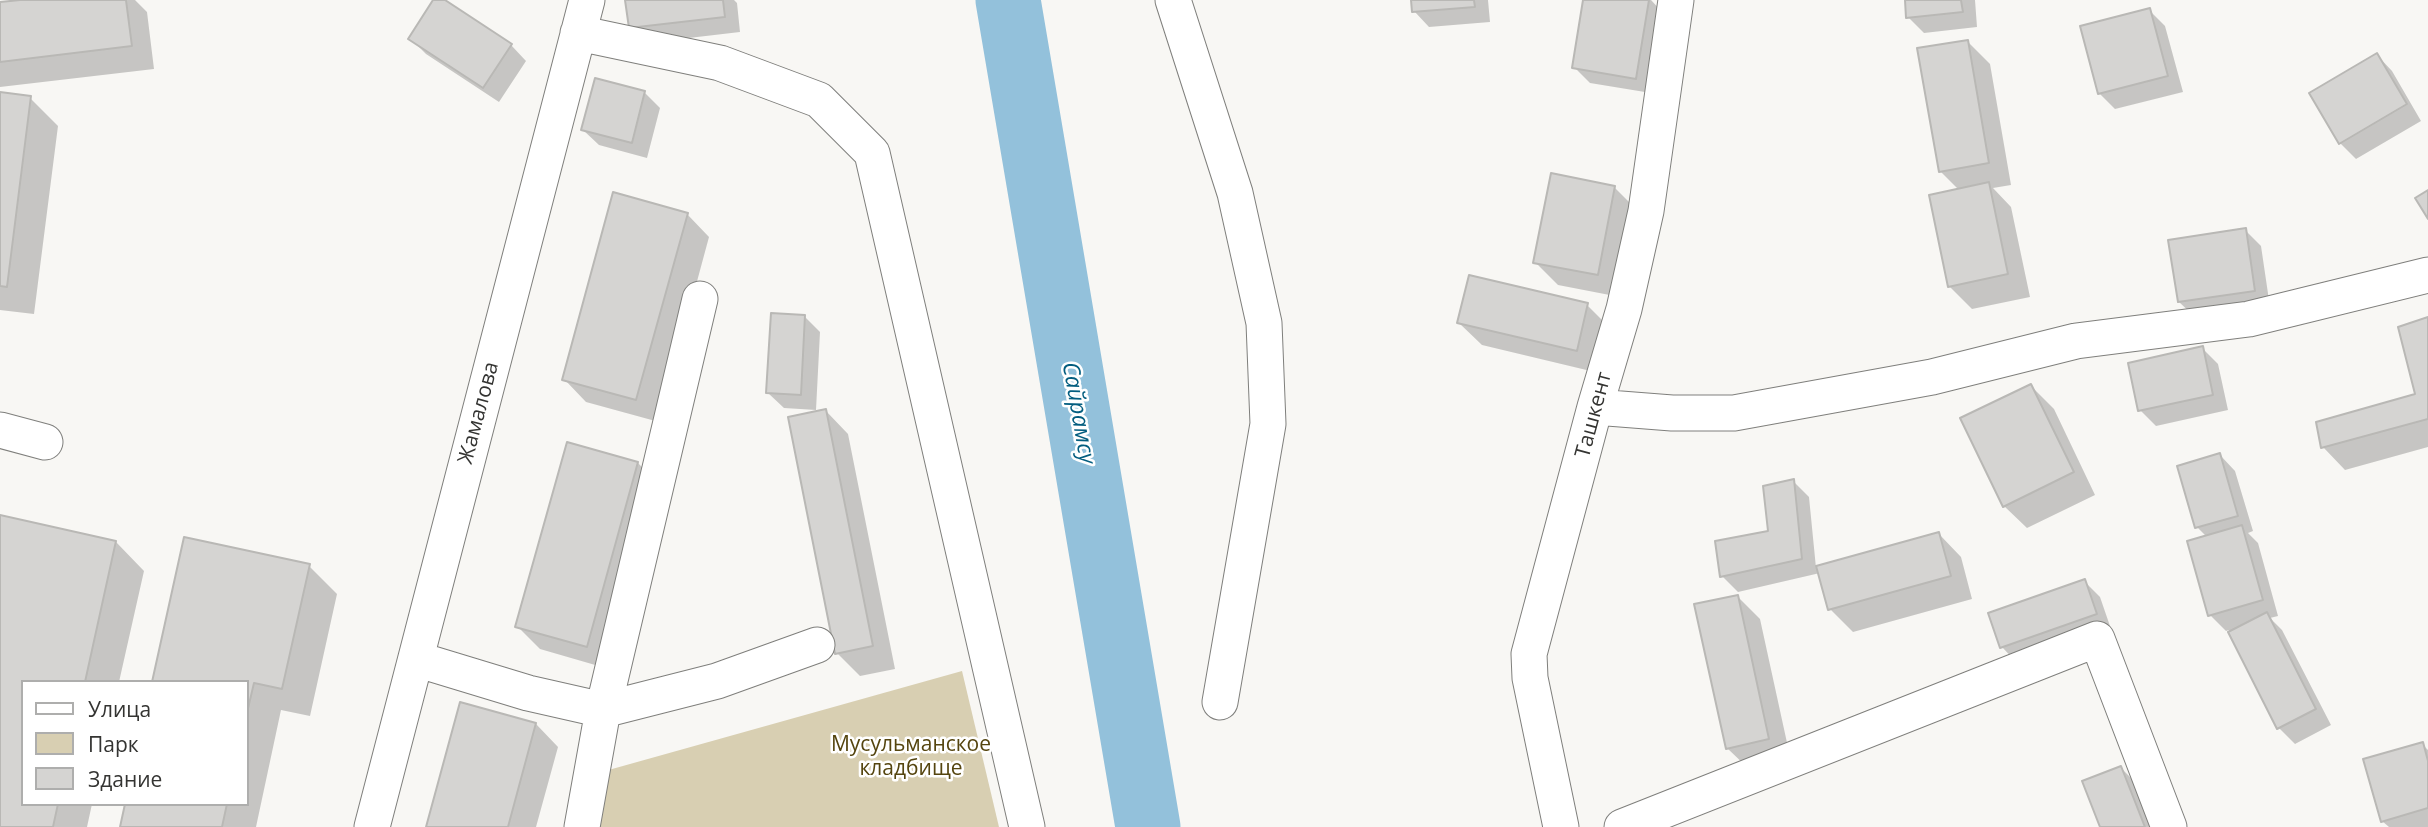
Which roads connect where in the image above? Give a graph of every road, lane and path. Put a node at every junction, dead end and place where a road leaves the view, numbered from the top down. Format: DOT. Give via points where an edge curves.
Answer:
graph roads {
  1 [pos="1173,0"];
  2 [pos="1676,0"];
  3 [pos="582,16"];
  4 [pos="2428,275"];
  5 [pos="700,299"];
  6 [pos="1595,407"];
  7 [pos="0,430"];
  8 [pos="45,442"];
  9 [pos="817,645"];
  10 [pos="416,659"];
  11 [pos="1220,702"];
  12 [pos="603,710"];
  13 [pos="372,827"];
  14 [pos="582,827"];
  15 [pos="1027,827"];
  16 [pos="1561,827"];
  17 [pos="1622,827"];
  18 [pos="2169,827"];
  1 -- 11 [label="street" via="1235,193 1264,323 1268,424"];
  2 -- 6 [label="street, Ташкент" via="1646,211"];
  3 -- 10 [label="street, Жамалова"];
  3 -- 15 [label="street" via="819,100 872,153"];
  4 -- 6 [label="street" via="2249,319 2076,341 1932,377 1734,413"];
  5 -- 12 [label="street"];
  6 -- 16 [label="street, Ташкент" via="1530,654 1530,678"];
  7 -- 8 [label="street"];
  9 -- 12 [label="street" via="717,681"];
  10 -- 12 [label="street"];
  10 -- 13 [label="street, Жамалова"];
  12 -- 14 [label="street"];
  17 -- 18 [label="street" via="2097,639"];
}
